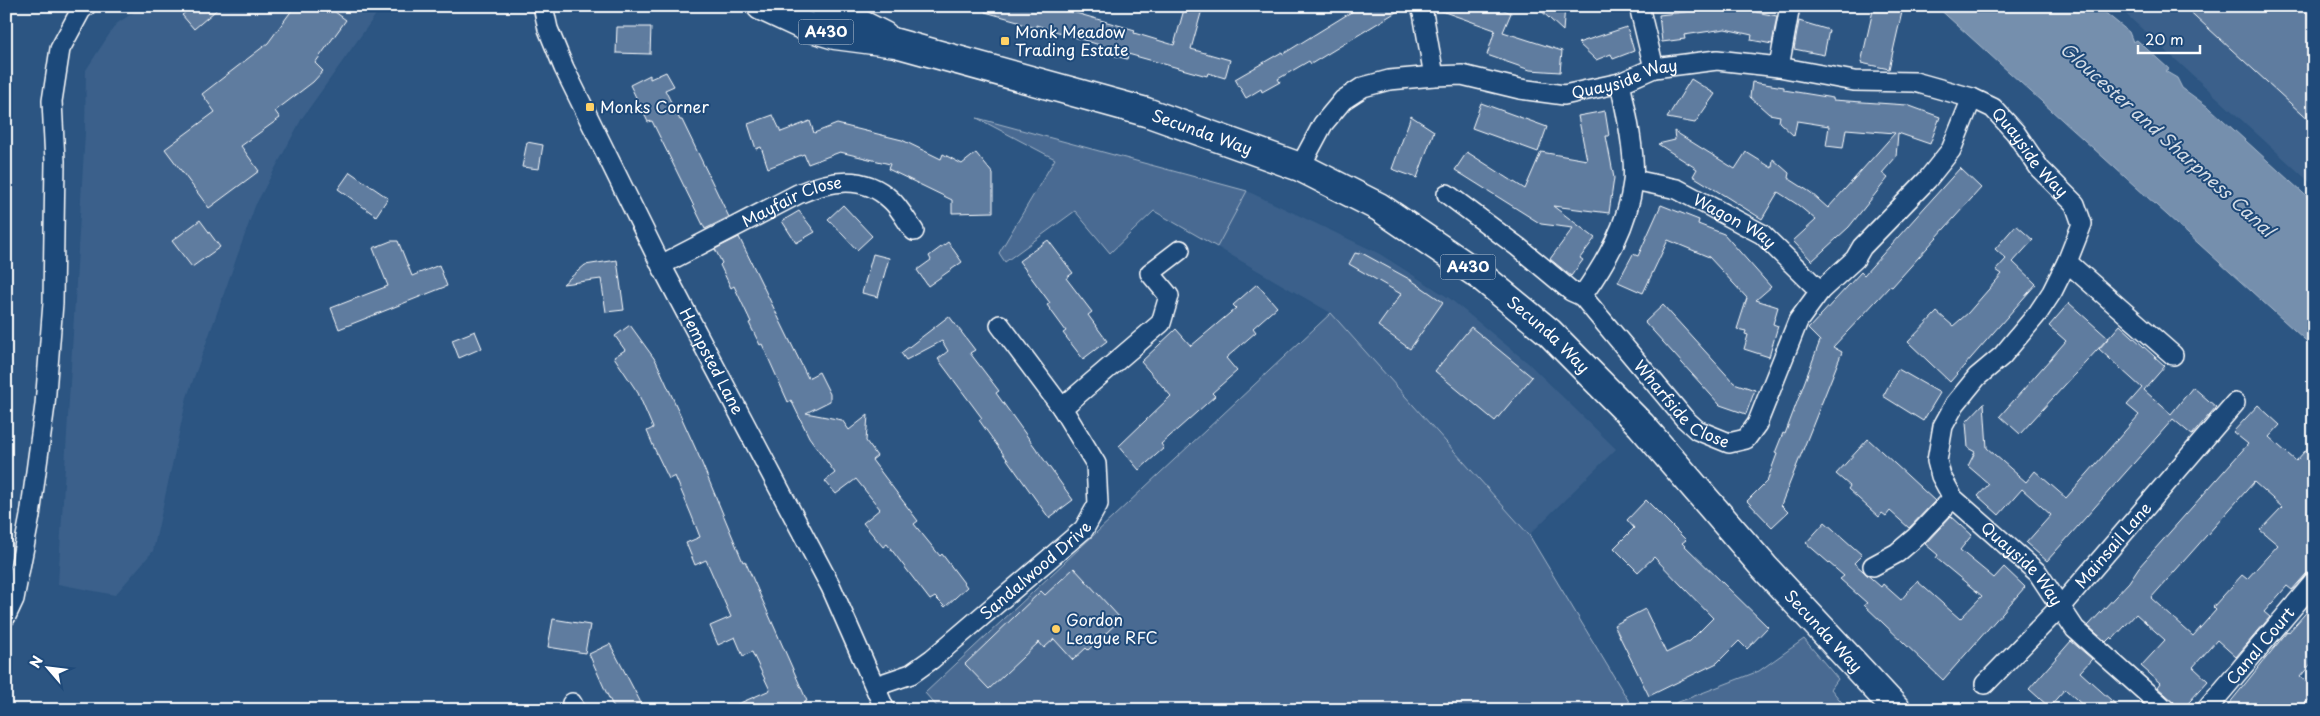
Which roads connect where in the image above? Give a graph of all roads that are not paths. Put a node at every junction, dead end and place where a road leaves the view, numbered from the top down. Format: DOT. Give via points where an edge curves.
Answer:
graph roads {
  1 [pos="86,6"];
  2 [pos="761,6"];
  3 [pos="825,6"];
  4 [pos="1420,6"];
  5 [pos="1639,6"];
  6 [pos="1790,6"];
  7 [pos="545,8"];
  8 [pos="896,43"];
  9 [pos="1779,67"];
  10 [pos="1654,68"];
  11 [pos="1434,76"];
  12 [pos="1620,83"];
  13 [pos="1972,98"];
  14 [pos="1300,167"];
  15 [pos="1634,180"];
  16 [pos="1447,194"];
  17 [pos="914,231"];
  18 [pos="1180,250"];
  19 [pos="2068,262"];
  20 [pos="661,265"];
  21 [pos="1820,291"];
  22 [pos="1582,296"];
  23 [pos="1000,325"];
  24 [pos="2173,355"];
  25 [pos="2236,403"];
  26 [pos="1062,408"];
  27 [pos="1953,498"];
  28 [pos="1873,566"];
  29 [pos="2314,582"];
  30 [pos="2060,607"];
  31 [pos="6,616"];
  32 [pos="1985,684"];
  33 [pos="876,686"];
  34 [pos="885,710"];
  35 [pos="1897,710"];
  36 [pos="2166,710"];
  37 [pos="2206,710"];
  1 -- 31 [label="street" via="60,49 52,102 55,161 53,303 45,396 30,516 14,599"];
  2 -- 8 [label="main road, Secunda Way / A430" via="802,25 835,35"];
  3 -- 8 [label="main road, Secunda Way / A430"];
  4 -- 11 [label="street"];
  5 -- 10 [label="street"];
  6 -- 9 [label="street"];
  7 -- 20 [label="street, Hempsted Lane" via="550,34 564,68"];
  8 -- 14 [label="main road, Secunda Way / A430" via="1146,112"];
  9 -- 10 [label="street, Quayside Way" via="1717,60"];
  9 -- 13 [label="street, Quayside Way" via="1854,81 1915,82"];
  10 -- 12 [label="street, Quayside Way"];
  11 -- 12 [label="street, Quayside Way" via="1462,74 1520,89 1564,95"];
  11 -- 14 [label="street, Quayside Way" via="1389,80 1364,87 1343,100 1323,124"];
  12 -- 15 [label="street"];
  13 -- 19 [label="street, Quayside Way" via="1993,108 2015,132 2040,168 2075,204 2082,224"];
  13 -- 21 [label="street, Wharfside Close" via="1951,150 1927,180 1862,247 1855,259"];
  14 -- 35 [label="main road, Secunda Way / A430" via="1379,207 1482,277 1549,332 1641,425 1764,567"];
  15 -- 21 [label="street, Wagon Way" via="1677,189 1762,234"];
  15 -- 22 [label="street" via="1614,246"];
  16 -- 22 [label="street, Wharfside Close"];
  17 -- 20 [label="street, Mayfair Close" via="892,200 868,185 842,180 815,186"];
  18 -- 26 [label="street" via="1150,273 1169,296 1160,323"];
  19 -- 24 [label="street"];
  19 -- 27 [label="street, Quayside Way" via="2038,312 2002,356 1977,377 1942,426 1937,461"];
  20 -- 33 [label="street, Hempsted Lane" via="831,587"];
  21 -- 22 [label="street, Wharfside Close" via="1798,321 1757,424 1746,439 1729,443 1697,430 1684,418"];
  23 -- 26 [label="street, Sandalwood Drive"];
  25 -- 30 [label="street, Mainsail Lane"];
  26 -- 33 [label="street, Sandalwood Drive" via="1096,464 1098,504 1084,529 932,659 911,674"];
  27 -- 28 [label="street" via="1916,537 1897,553"];
  27 -- 30 [label="street, Quayside Way" via="2038,573"];
  29 -- 37 [label="street, Canal Court"];
  30 -- 32 [label="street, Mainsail Lane"];
  30 -- 36 [label="street, Quayside Way" via="2075,629"];
  33 -- 34 [label="street, Hempsted Lane"];
}
